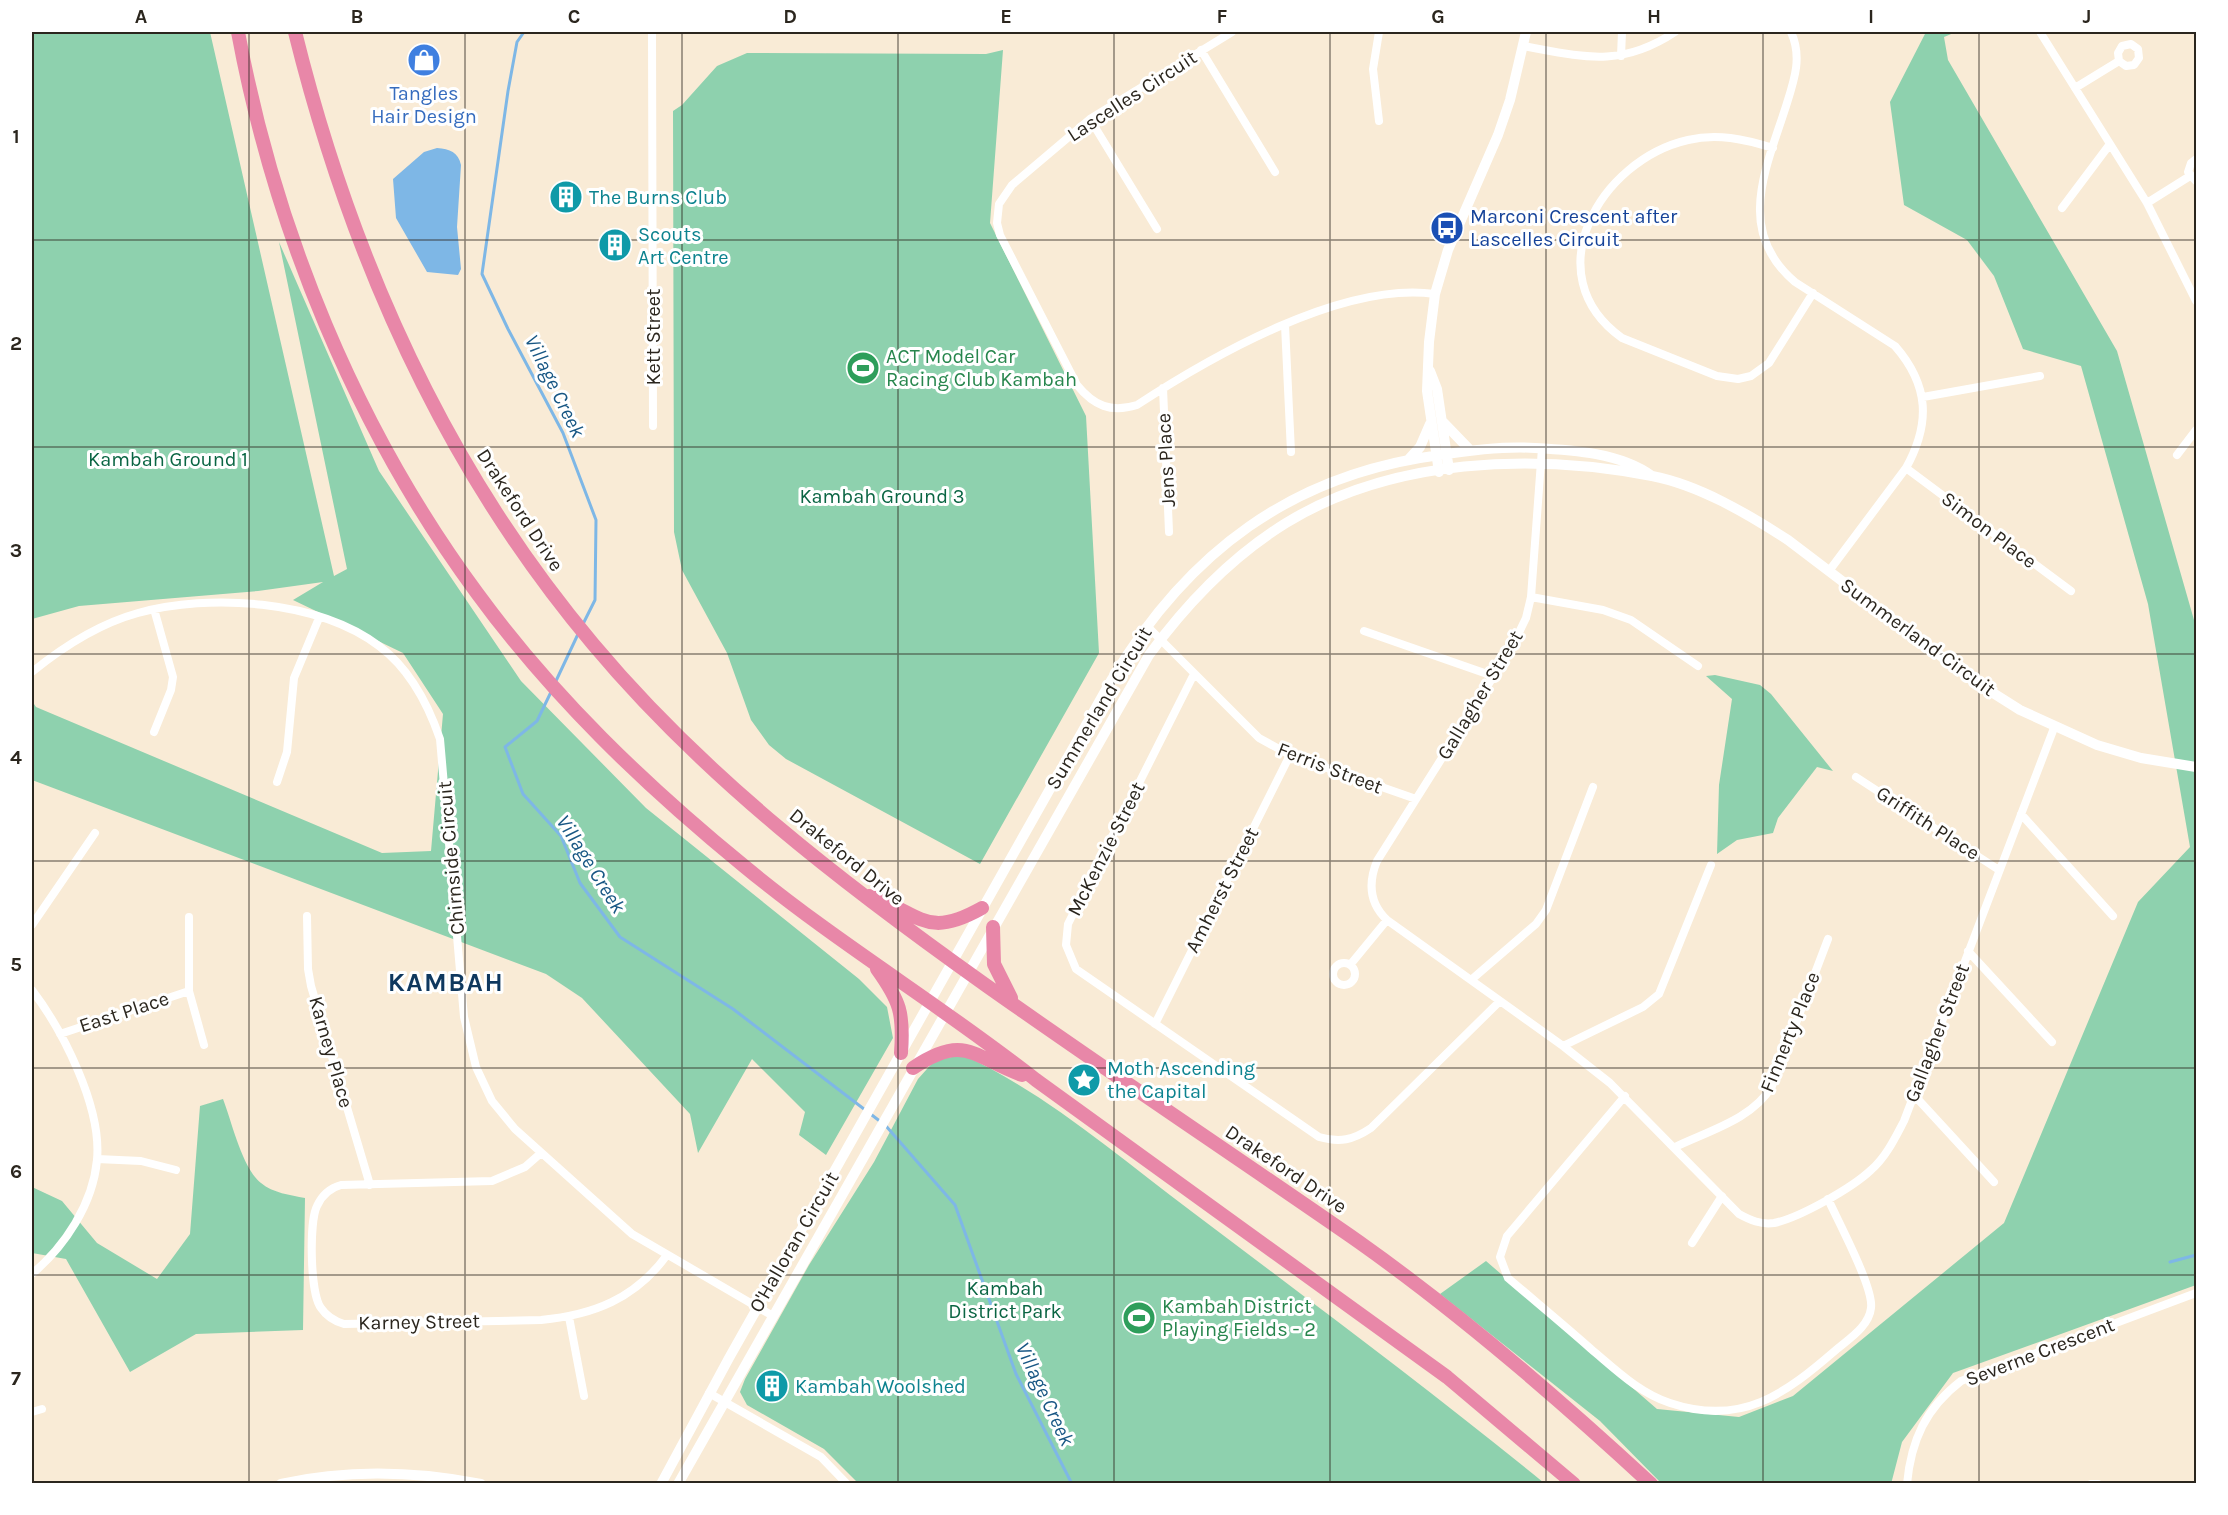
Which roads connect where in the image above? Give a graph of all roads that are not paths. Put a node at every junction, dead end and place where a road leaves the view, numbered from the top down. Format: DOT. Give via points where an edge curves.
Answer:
graph roads {
  1 [pos="238,32"];
  2 [pos="295,32"];
  3 [pos="652,32"];
  4 [pos="1232,32"];
  5 [pos="1379,32"];
  6 [pos="1526,32"];
  7 [pos="1622,32"];
  8 [pos="1675,32"];
  9 [pos="1791,32"];
  10 [pos="2040,32"];
  11 [pos="1523,46"];
  12 [pos="1201,50"];
  13 [pos="1621,56"];
  14 [pos="2119,61"];
  15 [pos="2075,88"];
  16 [pos="1090,119"];
  17 [pos="1379,121"];
  18 [pos="2110,144"];
  19 [pos="1773,148"];
  20 [pos="2196,159"];
  21 [pos="1275,172"];
  22 [pos="2193,178"];
  23 [pos="2147,203"];
  24 [pos="2061,208"];
  25 [pos="1157,229"];
  26 [pos="1812,293"];
  27 [pos="1435,294"];
  28 [pos="2196,301"];
  29 [pos="1285,324"];
  30 [pos="2040,376"];
  31 [pos="1163,388"];
  32 [pos="1923,397"];
  33 [pos="1436,421"];
  34 [pos="653,426"];
  35 [pos="2196,430"];
  36 [pos="1542,448"];
  37 [pos="1470,450"];
  38 [pos="1291,452"];
  39 [pos="1441,454"];
  40 [pos="2177,455"];
  41 [pos="1409,459"];
  42 [pos="1540,464"];
  43 [pos="1906,468"];
  44 [pos="1444,471"];
  45 [pos="1653,476"];
  46 [pos="1169,532"];
  47 [pos="1829,571"];
  48 [pos="2071,591"];
  49 [pos="1531,597"];
  50 [pos="154,609"];
  51 [pos="319,618"];
  52 [pos="1147,626"];
  53 [pos="1364,631"];
  54 [pos="1160,639"];
  55 [pos="1698,666"];
  56 [pos="32,672"];
  57 [pos="1194,674"];
  58 [pos="1493,676"];
  59 [pos="2054,728"];
  60 [pos="154,732"];
  61 [pos="1290,755"];
  62 [pos="2196,767"];
  63 [pos="1856,777"];
  64 [pos="277,782"];
  65 [pos="1593,788"];
  66 [pos="1416,800"];
  67 [pos="2021,814"];
  68 [pos="95,833"];
  69 [pos="1711,865"];
  70 [pos="2000,870"];
  71 [pos="858,893"];
  72 [pos="982,908"];
  73 [pos="307,916"];
  74 [pos="2113,916"];
  75 [pos="189,917"];
  76 [pos="1387,920"];
  77 [pos="32,925"];
  78 [pos="993,927"];
  79 [pos="1828,939"];
  80 [pos="1968,951"];
  81 [pos="870,960"];
  82 [pos="952,961"];
  83 [pos="1350,965"];
  84 [pos="967,972"];
  85 [pos="1471,980"];
  86 [pos="32,990"];
  87 [pos="189,991"];
  88 [pos="1500,1000"];
  89 [pos="929,1001"];
  90 [pos="1017,1007"];
  91 [pos="944,1012"];
  92 [pos="1155,1024"];
  93 [pos="60,1034"];
  94 [pos="2052,1042"];
  95 [pos="204,1045"];
  96 [pos="1563,1046"];
  97 [pos="901,1053"];
  98 [pos="913,1068"];
  99 [pos="1036,1080"];
  100 [pos="1914,1095"];
  101 [pos="1625,1096"];
  102 [pos="1675,1147"];
  103 [pos="541,1153"];
  104 [pos="97,1159"];
  105 [pos="176,1170"];
  106 [pos="1994,1182"];
  107 [pos="370,1185"];
  108 [pos="1722,1197"];
  109 [pos="1828,1199"];
  110 [pos="1692,1243"];
  111 [pos="667,1256"];
  112 [pos="32,1274"];
  113 [pos="2196,1293"];
  114 [pos="758,1307"];
  115 [pos="773,1316"];
  116 [pos="569,1317"];
  117 [pos="709,1393"];
  118 [pos="584,1396"];
  119 [pos="725,1402"];
  120 [pos="42,1409"];
  121 [pos="32,1412"];
  122 [pos="288,1483"];
  123 [pos="481,1484"];
  124 [pos="661,1484"];
  125 [pos="678,1484"];
  126 [pos="847,1484"];
  127 [pos="1574,1484"];
  128 [pos="1651,1484"];
  129 [pos="1907,1484"];
  130 [pos="2091,1484"];
  131 [pos="2098,1484"];
  1 -- 81 [label="highway" via="270,162 324,319 394,464 477,593 576,713 657,792 729,854"];
  2 -- 71 [label="highway, Drakeford Drive" via="327,146 380,292 414,368 484,495 559,602 646,703 703,759"];
  3 -- 34 [label="street, Kett Street"];
  4 -- 12 [label="street, Lascelles Circuit"];
  5 -- 17 [label="street" via="1373,69"];
  6 -- 11 [label="street"];
  7 -- 13 [label="street"];
  8 -- 13 [label="street" via="1640,51"];
  9 -- 19 [label="street" via="1798,63"];
  10 -- 15 [label="street"];
  11 -- 13 [label="street" via="1581,56"];
  11 -- 27 [label="street" via="1498,135 1448,250"];
  12 -- 16 [label="street, Lascelles Circuit"];
  12 -- 21 [label="street"];
  14 -- 15 [label="street"];
  15 -- 18 [label="street"];
  16 -- 25 [label="street"];
  16 -- 31 [label="street, Lascelles Circuit" via="1005,193 997,216 999,235 1077,385 1087,396 1104,407 1124,409"];
  18 -- 23 [label="street"];
  18 -- 24 [label="street"];
  19 -- 26 [label="street" via="1760,190 1761,229 1781,271"];
  19 -- 26 [label="street" via="1714,136 1680,142 1637,163 1618,180 1587,222 1581,250 1582,279 1597,314 1622,338 1718,376 1738,379 1751,376 1769,363"];
  20 -- 22 [label="street" via="2189,167"];
  22 -- 23 [label="street"];
  23 -- 28 [label="street"];
  26 -- 32 [label="street" via="1895,346 1912,369"];
  27 -- 29 [label="street, Lascelles Circuit" via="1408,291 1379,296"];
  27 -- 33 [label="street" via="1427,391"];
  29 -- 31 [label="street, Lascelles Circuit" via="1228,350"];
  29 -- 38 [label="street"];
  30 -- 32 [label="street"];
  31 -- 46 [label="street, Jens Place"];
  32 -- 43 [label="street" via="1921,435"];
  33 -- 37 [label="street"];
  33 -- 39 [label="street"];
  33 -- 41 [label="street"];
  35 -- 40 [label="street"];
  36 -- 37 [label="street, Summerland Circuit"];
  36 -- 42 [label="street, Gallagher Street"];
  36 -- 45 [label="street, Summerland Circuit" via="1628,462"];
  37 -- 39 [label="street, Summerland Circuit"];
  39 -- 41 [label="street, Summerland Circuit"];
  39 -- 44 [label="street"];
  41 -- 52 [label="street, Summerland Circuit" via="1335,479 1266,515 1201,566"];
  42 -- 44 [label="street, Summerland Circuit"];
  42 -- 45 [label="street, Summerland Circuit"];
  42 -- 49 [label="street, Gallagher Street"];
  43 -- 47 [label="street"];
  43 -- 48 [label="street, Simon Place"];
  44 -- 54 [label="street, Summerland Circuit" via="1360,488 1286,523 1219,574"];
  45 -- 47 [label="street, Summerland Circuit" via="1756,519"];
  47 -- 59 [label="street, Summerland Circuit" via="1971,679"];
  49 -- 55 [label="street" via="1613,612"];
  49 -- 58 [label="street, Gallagher Street" via="1522,628"];
  50 -- 51 [label="street, Chirnside Circuit" via="201,602 251,604"];
  50 -- 56 [label="street, Chirnside Circuit" via="81,637"];
  50 -- 60 [label="street" via="173,677"];
  51 -- 64 [label="street" via="294,678 287,752"];
  51 -- 103 [label="street, Chirnside Circuit" via="359,633 388,653 412,680 432,714 444,765 468,1042 492,1101"];
  52 -- 54 [label="street, Ferris Street"];
  52 -- 72 [label="street, Summerland Circuit"];
  53 -- 58 [label="street"];
  54 -- 57 [label="street, Ferris Street"];
  54 -- 78 [label="street, Summerland Circuit"];
  57 -- 61 [label="street, Ferris Street" via="1249,730"];
  57 -- 92 [label="street, McKenzie Street" via="1068,924 1066,937 1069,958 1076,969"];
  58 -- 66 [label="street, Gallagher Street"];
  59 -- 62 [label="street, Summerland Circuit" via="2141,758"];
  59 -- 67 [label="street, Gallagher Street"];
  61 -- 66 [label="street, Ferris Street"];
  61 -- 92 [label="street, Amherst Street"];
  63 -- 70 [label="street, Griffith Place"];
  65 -- 85 [label="street" via="1546,910 1536,924"];
  66 -- 76 [label="street, Gallagher Street" via="1372,873 1373,900"];
  67 -- 70 [label="street, Gallagher Street"];
  67 -- 74 [label="street"];
  68 -- 77 [label="street"];
  69 -- 96 [label="street" via="1659,994 1643,1007"];
  70 -- 80 [label="street, Gallagher Street"];
  71 -- 72 [label="highway" via="930,924 952,923"];
  71 -- 82 [label="highway, Drakeford Drive"];
  72 -- 82 [label="street, Summerland Circuit"];
  73 -- 107 [label="street, Karney Place" via="311,986"];
  75 -- 87 [label="street, East Place"];
  76 -- 83 [label="street"];
  76 -- 85 [label="street, Gallagher Street"];
  78 -- 84 [label="street, Summerland Circuit"];
  78 -- 90 [label="highway" via="993,964"];
  79 -- 102 [label="street, Finnerty Place" via="1764,1099 1749,1111"];
  80 -- 94 [label="street"];
  80 -- 100 [label="street, Gallagher Street"];
  81 -- 89 [label="highway"];
  81 -- 97 [label="highway" via="900,1008"];
  82 -- 84 [label="highway, Drakeford Drive"];
  82 -- 89 [label="street, Summerland Circuit"];
  84 -- 90 [label="highway, Drakeford Drive"];
  84 -- 91 [label="street, Summerland Circuit"];
  85 -- 88 [label="street, Gallagher Street"];
  86 -- 93 [label="street"];
  87 -- 93 [label="street, East Place"];
  87 -- 95 [label="street, East Place"];
  88 -- 92 [label="street, McKenzie Street" via="1371,1128 1346,1141 1319,1137"];
  88 -- 96 [label="street, Gallagher Street"];
  89 -- 91 [label="highway"];
  89 -- 97 [label="street, O'Halloran Circuit"];
  90 -- 128 [label="highway, Drakeford Drive" via="1420,1288 1542,1385"];
  91 -- 98 [label="street, O'Halloran Circuit"];
  91 -- 99 [label="highway"];
  93 -- 104 [label="street" via="91,1113"];
  96 -- 101 [label="street, Gallagher Street"];
  97 -- 114 [label="street, O'Halloran Circuit"];
  98 -- 99 [label="highway" via="941,1051 963,1050"];
  98 -- 115 [label="street, O'Halloran Circuit"];
  99 -- 127 [label="highway" via="1438,1370"];
  100 -- 106 [label="street"];
  100 -- 109 [label="street, Gallagher Street" via="1893,1142 1879,1162 1854,1185"];
  101 -- 102 [label="street, Gallagher Street"];
  101 -- 109 [label="street" via="1507,1236 1500,1257 1508,1278 1627,1379 1659,1398 1693,1409 1717,1411 1764,1402 1796,1384 1864,1325 1871,1309 1869,1291"];
  102 -- 108 [label="street, Gallagher Street"];
  103 -- 107 [label="street, Karney Street" via="525,1167 492,1181"];
  103 -- 111 [label="street, Chirnside Circuit" via="626,1229"];
  104 -- 105 [label="street" via="141,1161"];
  104 -- 112 [label="street" via="93,1185 70,1231"];
  107 -- 116 [label="street, Karney Street" via="336,1187 322,1197 316,1208 314,1290 328,1317 344,1324"];
  108 -- 109 [label="street, Gallagher Street" via="1739,1214 1766,1223 1786,1219"];
  108 -- 110 [label="street"];
  111 -- 114 [label="street, Chirnside Circuit"];
  111 -- 116 [label="street, Karney Street" via="622,1298"];
  113 -- 129 [label="street, Severne Crescent" via="1961,1381 1931,1409 1920,1428"];
  114 -- 115 [label="street, Chirnside Circuit"];
  114 -- 117 [label="street, O'Halloran Circuit"];
  115 -- 119 [label="street, O'Halloran Circuit"];
  116 -- 118 [label="street"];
  117 -- 119 [label="street"];
  117 -- 124 [label="street, O'Halloran Circuit"];
  119 -- 125 [label="street, O'Halloran Circuit"];
  119 -- 126 [label="street" via="821,1457"];
  120 -- 121 [label="street"];
  122 -- 123 [label="street" via="360,1473 401,1473"];
  130 -- 131 [label="street"];
}
